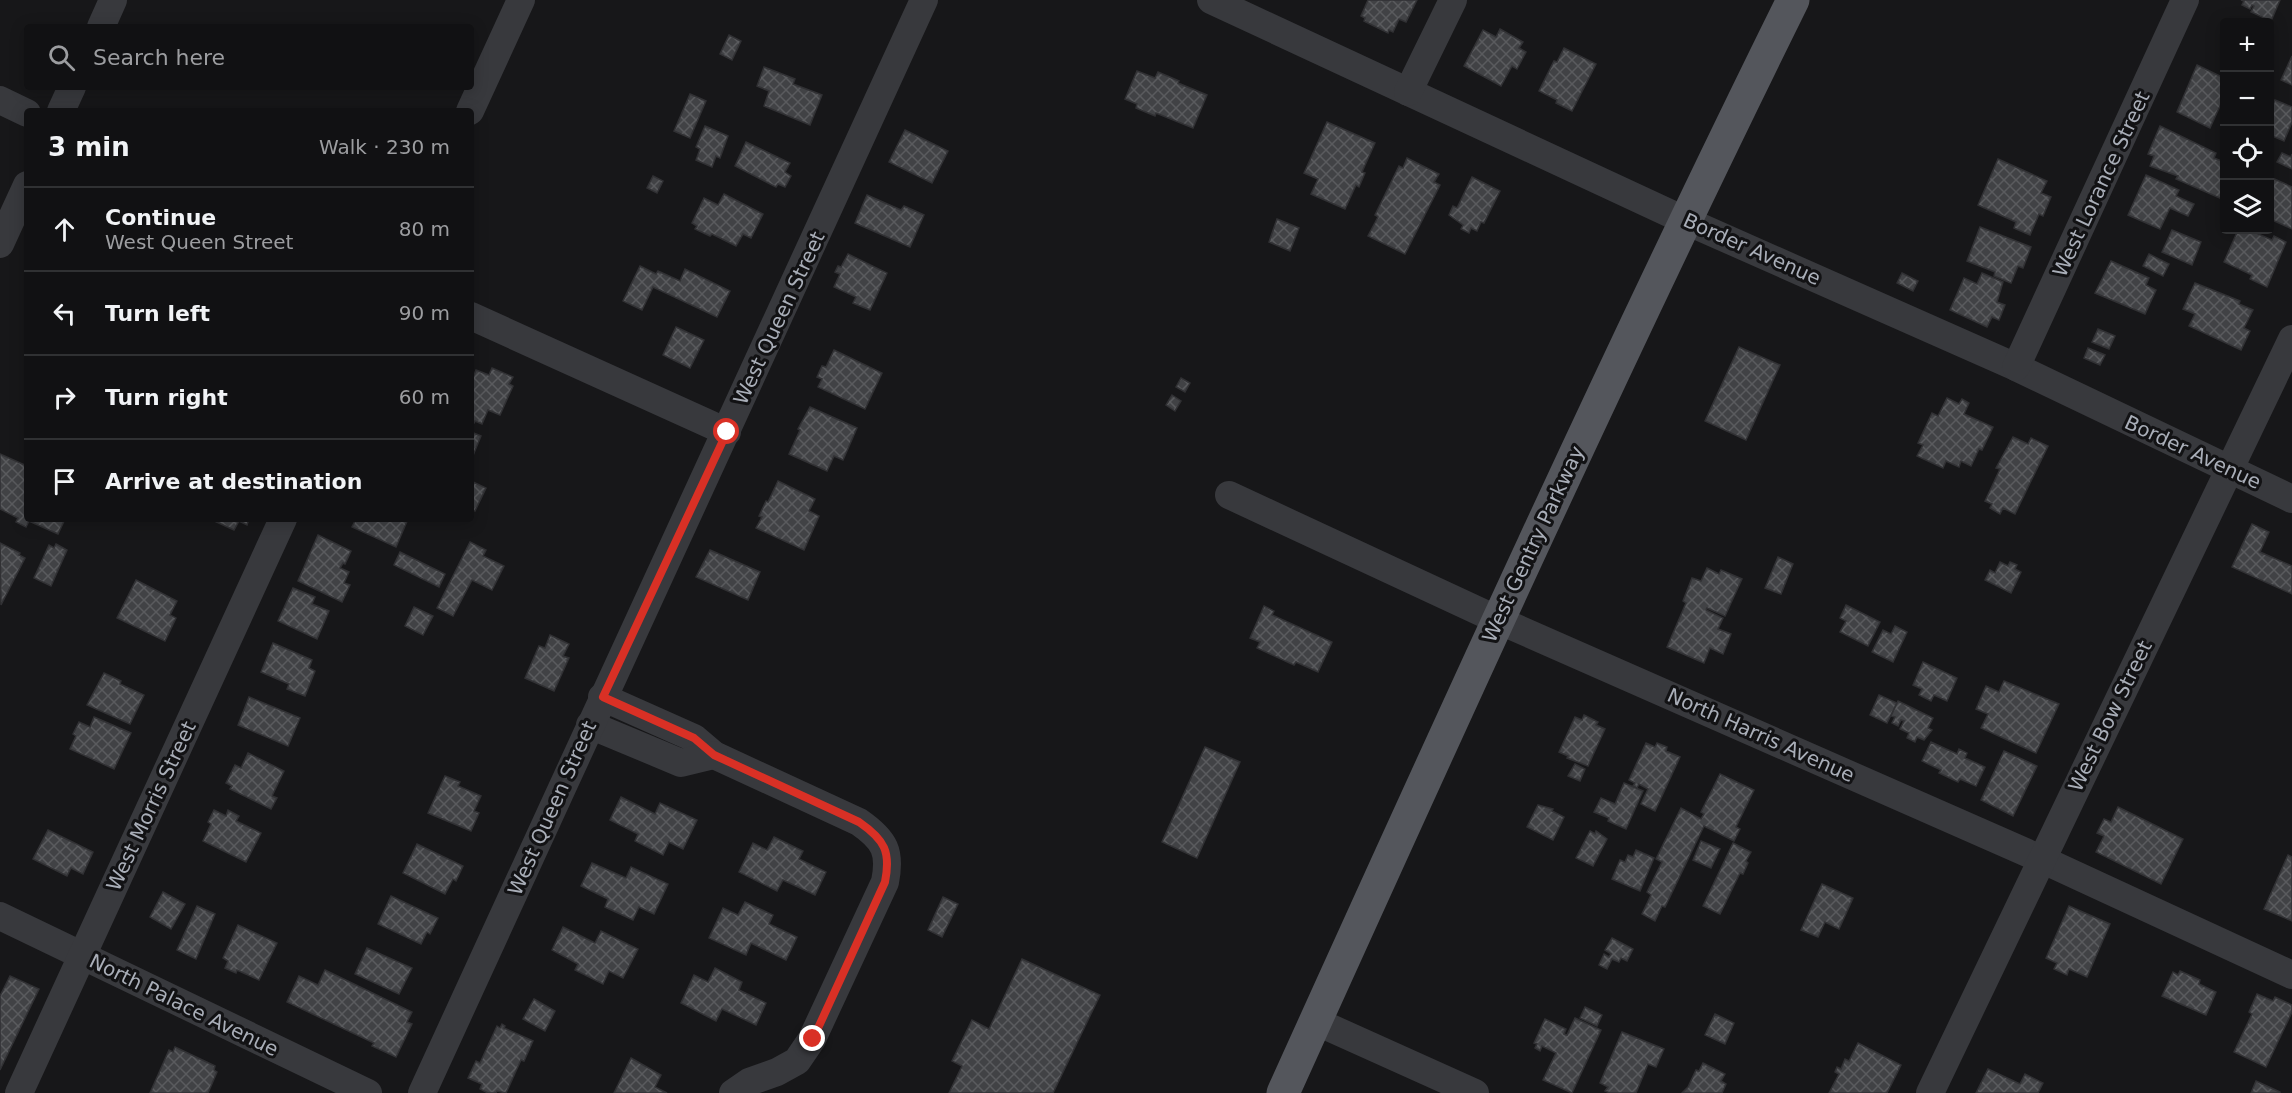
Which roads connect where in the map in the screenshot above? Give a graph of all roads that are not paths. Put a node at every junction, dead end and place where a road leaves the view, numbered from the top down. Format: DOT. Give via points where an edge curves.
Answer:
graph roads {
  1 [pos="113,0"];
  2 [pos="521,0"];
  3 [pos="924,0"];
  4 [pos="1453,0"];
  5 [pos="1793,0"];
  6 [pos="2185,0"];
  7 [pos="1229,4"];
  8 [pos="101,24"];
  9 [pos="71,90"];
  10 [pos="1408,92"];
  11 [pos="0,100"];
  12 [pos="62,108"];
  13 [pos="471,108"];
  14 [pos="24,112"];
  15 [pos="24,192"];
  16 [pos="1684,220"];
  17 [pos="0,244"];
  18 [pos="474,317"];
  19 [pos="2292,339"];
  20 [pos="2016,367"];
  21 [pos="727,432"];
  22 [pos="2229,470"];
  23 [pos="1230,495"];
  24 [pos="2292,499"];
  25 [pos="282,522"];
  26 [pos="1498,620"];
  27 [pos="603,697"];
  28 [pos="590,725"];
  29 [pos="714,755"];
  30 [pos="2041,859"];
  31 [pos="0,916"];
  32 [pos="82,956"];
  33 [pos="2292,975"];
  34 [pos="1316,1021"];
  35 [pos="19,1093"];
  36 [pos="368,1093"];
  37 [pos="422,1093"];
  38 [pos="733,1093"];
  39 [pos="1283,1093"];
  40 [pos="1475,1093"];
  41 [pos="1929,1093"];
  1 -- 8 [label="street"];
  2 -- 13 [label="street"];
  3 -- 21 [label="street, West Queen Street"];
  4 -- 10 [label="street"];
  5 -- 16 [label="main road, West Gentry Parkway"];
  6 -- 20 [label="street, West Lorance Street"];
  7 -- 10 [label="street, Border Avenue"];
  9 -- 12 [label="street"];
  10 -- 16 [label="street, Border Avenue"];
  11 -- 14 [label="street"];
  15 -- 17 [label="street"];
  16 -- 20 [label="street, Border Avenue"];
  16 -- 26 [label="main road, West Gentry Parkway"];
  18 -- 21 [label="street"];
  19 -- 22 [label="street, West Bow Street"];
  20 -- 22 [label="street, Border Avenue"];
  21 -- 27 [label="street, West Queen Street"];
  22 -- 24 [label="street, Border Avenue"];
  22 -- 30 [label="street, West Bow Street"];
  23 -- 26 [label="street, North Harris Avenue"];
  25 -- 32 [label="street, West Morris Street"];
  26 -- 30 [label="street, North Harris Avenue"];
  26 -- 34 [label="main road, West Gentry Parkway"];
  27 -- 28 [label="street, West Queen Street"];
  27 -- 29 [label="street" via="694,738"];
  28 -- 29 [label="street" via="681,763"];
  28 -- 37 [label="street, West Queen Street"];
  29 -- 38 [label="street" via="859,822 874,832 885,847 889,864 885,882 813,1039 797,1061"];
  30 -- 33 [label="street, North Harris Avenue"];
  30 -- 41 [label="street, West Bow Street"];
  31 -- 32 [label="street, North Palace Avenue"];
  32 -- 35 [label="street, West Morris Street"];
  32 -- 36 [label="street, North Palace Avenue"];
  34 -- 39 [label="main road, West Gentry Parkway"];
  34 -- 40 [label="street"];
}
